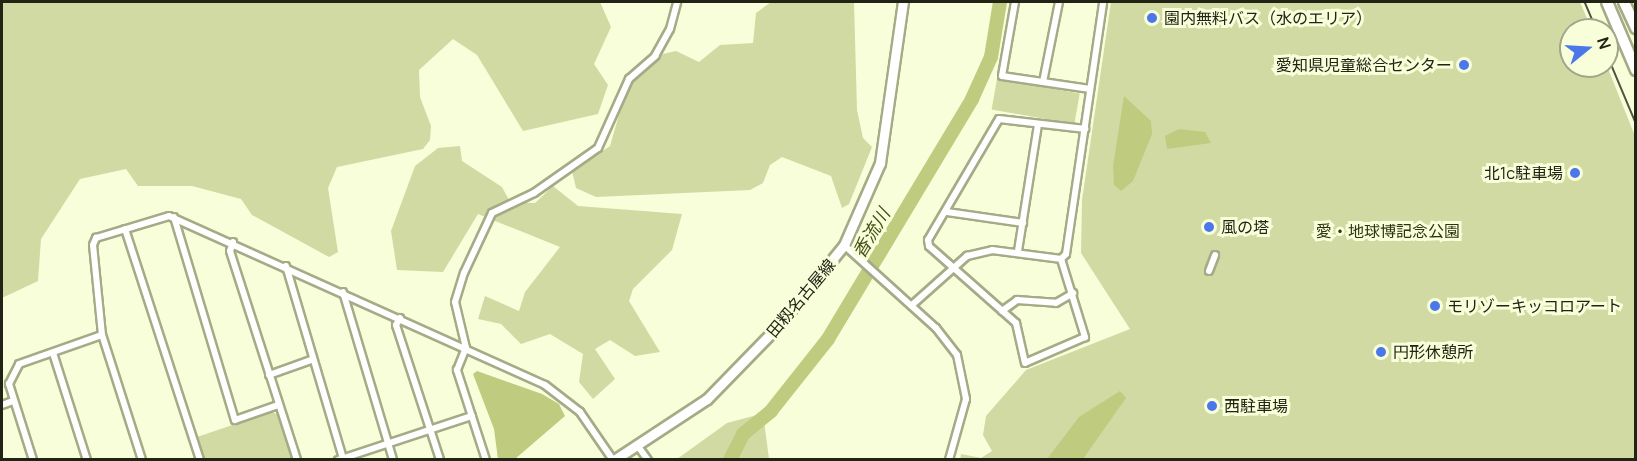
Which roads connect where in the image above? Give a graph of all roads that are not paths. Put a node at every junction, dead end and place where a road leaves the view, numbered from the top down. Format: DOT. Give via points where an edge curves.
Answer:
graph roads {
  1 [pos="677,2"];
  2 [pos="903,2"];
  3 [pos="1015,2"];
  4 [pos="1059,2"];
  5 [pos="1103,2"];
  6 [pos="1606,2"];
  7 [pos="1624,2"];
  8 [pos="1635,28"];
  9 [pos="1635,70"];
  10 [pos="1042,82"];
  11 [pos="1090,89"];
  12 [pos="1038,125"];
  13 [pos="1085,129"];
  14 [pos="947,212"];
  15 [pos="174,217"];
  16 [pos="1023,223"];
  17 [pos="126,229"];
  18 [pos="233,242"];
  19 [pos="844,245"];
  20 [pos="1018,251"];
  21 [pos="1215,255"];
  22 [pos="1061,259"];
  23 [pos="286,266"];
  24 [pos="950,266"];
  25 [pos="1209,271"];
  26 [pos="343,292"];
  27 [pos="1073,293"];
  28 [pos="912,305"];
  29 [pos="1002,311"];
  30 [pos="400,318"];
  31 [pos="102,335"];
  32 [pos="466,348"];
  33 [pos="53,353"];
  34 [pos="311,360"];
  35 [pos="269,375"];
  36 [pos="13,401"];
  37 [pos="2,405"];
  38 [pos="279,405"];
  39 [pos="472,416"];
  40 [pos="430,430"];
  41 [pos="388,444"];
  42 [pos="638,446"];
  43 [pos="33,459"];
  44 [pos="87,459"];
  45 [pos="142,459"];
  46 [pos="200,459"];
  47 [pos="297,459"];
  48 [pos="341,459"];
  49 [pos="393,459"];
  50 [pos="440,459"];
  51 [pos="486,459"];
  52 [pos="613,459"];
  53 [pos="648,459"];
  54 [pos="949,459"];
  1 -- 32 [label="street" via="670,29 655,56 629,80 598,148 490,217 455,302"];
  2 -- 19 [label="main road, 田籾名古屋線" via="880,163"];
  3 -- 10 [label="street" via="1002,76"];
  4 -- 10 [label="street"];
  5 -- 11 [label="street"];
  6 -- 9 [label="main road"];
  7 -- 8 [label="main road"];
  10 -- 11 [label="street"];
  11 -- 13 [label="street"];
  12 -- 13 [label="street"];
  12 -- 14 [label="street" via="999,119"];
  12 -- 16 [label="street"];
  13 -- 22 [label="street"];
  14 -- 16 [label="street"];
  14 -- 24 [label="street" via="928,240"];
  15 -- 17 [label="street"];
  15 -- 18 [label="street"];
  15 -- 38 [label="street" via="235,420"];
  16 -- 20 [label="street"];
  17 -- 31 [label="street" via="96,238 93,245"];
  17 -- 46 [label="street"];
  18 -- 23 [label="street"];
  18 -- 35 [label="street" via="230,251"];
  19 -- 28 [label="street"];
  19 -- 42 [label="main road, 田籾名古屋線" via="738,370 682,420"];
  20 -- 22 [label="street"];
  20 -- 24 [label="street" via="992,250"];
  21 -- 25 [label="street"];
  22 -- 27 [label="street"];
  23 -- 26 [label="street"];
  23 -- 34 [label="street"];
  24 -- 28 [label="street"];
  24 -- 29 [label="street"];
  26 -- 30 [label="street"];
  26 -- 41 [label="street"];
  27 -- 29 [label="street" via="1056,303 1017,300"];
  27 -- 29 [label="street" via="1085,337 1025,363 1019,330"];
  28 -- 54 [label="street" via="948,342 967,384"];
  30 -- 32 [label="street"];
  30 -- 40 [label="street" via="396,325"];
  31 -- 33 [label="street"];
  31 -- 45 [label="street"];
  32 -- 39 [label="street" via="457,369"];
  32 -- 52 [label="street" via="553,390 580,412"];
  33 -- 36 [label="street" via="19,364 9,384"];
  33 -- 44 [label="street"];
  34 -- 35 [label="street"];
  34 -- 48 [label="street"];
  35 -- 38 [label="street"];
  36 -- 37 [label="street"];
  36 -- 43 [label="street"];
  38 -- 47 [label="street"];
  39 -- 40 [label="street"];
  39 -- 51 [label="street"];
  40 -- 41 [label="street"];
  40 -- 50 [label="street"];
  41 -- 48 [label="street"];
  41 -- 49 [label="street"];
  42 -- 52 [label="main road, 田籾名古屋線"];
  42 -- 53 [label="street"];
}
